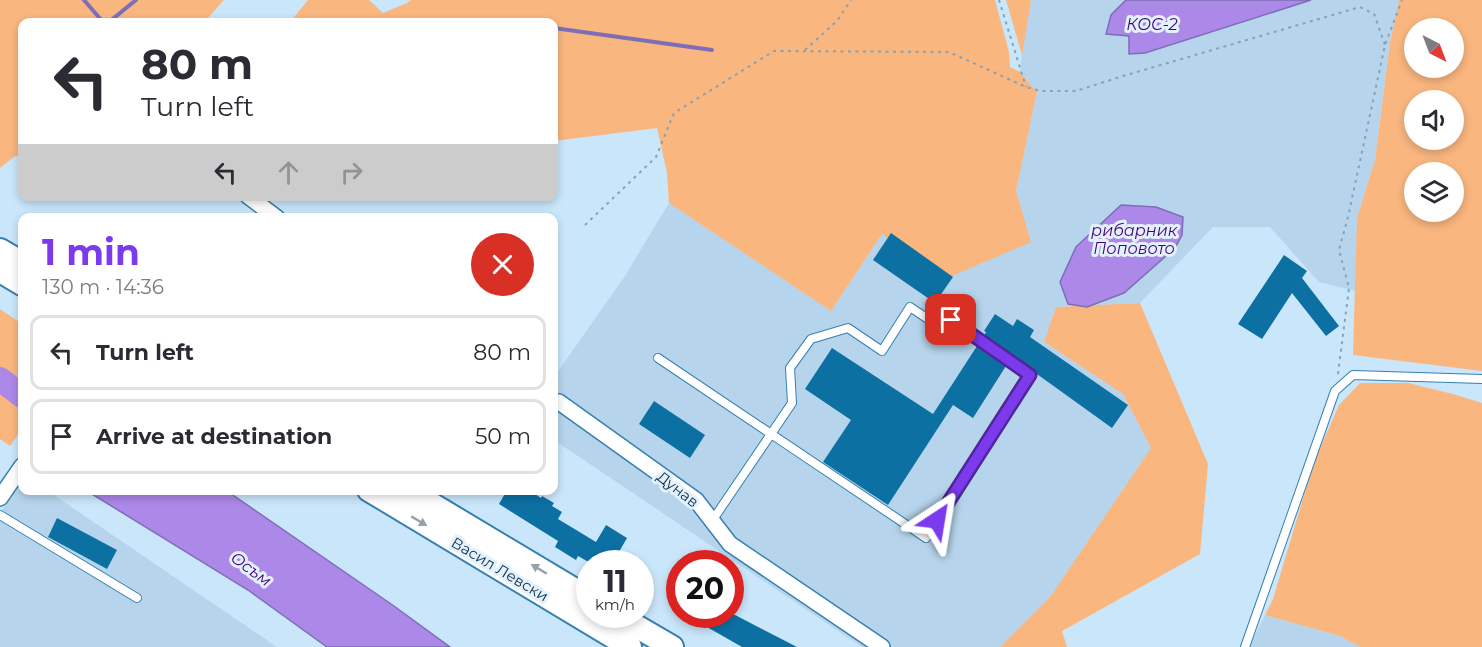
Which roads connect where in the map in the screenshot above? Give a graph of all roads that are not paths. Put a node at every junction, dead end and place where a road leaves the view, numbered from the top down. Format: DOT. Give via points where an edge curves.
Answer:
graph roads {
  1 [pos="255,201"];
  2 [pos="270,213"];
  3 [pos="0,250"];
  4 [pos="18,261"];
  5 [pos="0,271"];
  6 [pos="18,282"];
  7 [pos="658,358"];
  8 [pos="1482,379"];
  9 [pos="558,402"];
  10 [pos="771,435"];
  11 [pos="18,472"];
  12 [pos="377,495"];
  13 [pos="416,495"];
  14 [pos="0,498"];
  15 [pos="0,515"];
  16 [pos="712,521"];
  17 [pos="576,590"];
  18 [pos="137,598"];
  19 [pos="639,628"];
  20 [pos="630,647"];
  21 [pos="672,647"];
  22 [pos="882,647"];
  23 [pos="1245,647"];
  1 -- 2 [label="street"];
  3 -- 4 [label="main road"];
  5 -- 6 [label="main road"];
  7 -- 10 [label="lane"];
  8 -- 23 [label="lane" via="1353,375 1335,391"];
  9 -- 16 [label="street, Дунав" via="696,500"];
  10 -- 10 [label="lane" via="926,538 1030,375 951,320 943,329 910,307 882,351 848,328 811,339 790,368 792,403"];
  10 -- 16 [label="lane"];
  11 -- 14 [label="street"];
  12 -- 20 [label="main road, Васил Левски, one-way"];
  17 -- 13 [label="main road, Васил Левски, one-way"];
  15 -- 18 [label="lane"];
  16 -- 22 [label="street, Дунав" via="730,544"];
  19 -- 21 [label="main road"];
}
